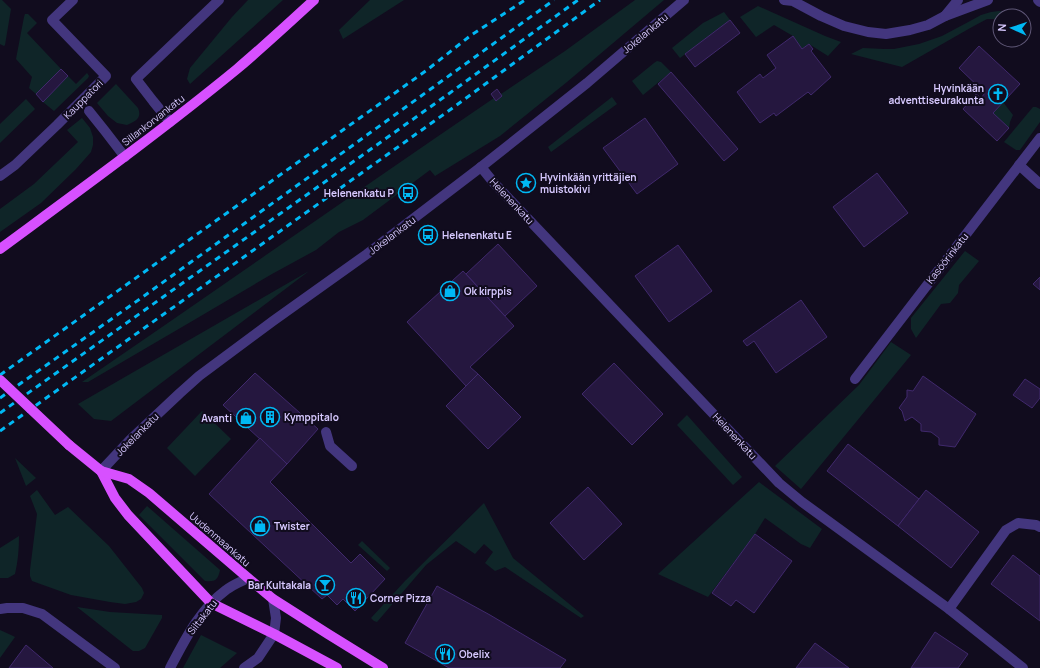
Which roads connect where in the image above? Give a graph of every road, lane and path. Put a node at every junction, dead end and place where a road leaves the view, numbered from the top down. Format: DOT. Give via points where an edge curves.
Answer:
graph roads {
  1 [pos="73,0"];
  2 [pos="219,0"];
  3 [pos="314,0"];
  4 [pos="684,0"];
  5 [pos="789,0"];
  6 [pos="958,0"];
  7 [pos="988,0"];
  8 [pos="1038,0"];
  9 [pos="1040,2"];
  10 [pos="945,16"];
  11 [pos="88,111"];
  12 [pos="170,122"];
  13 [pos="1040,138"];
  14 [pos="125,157"];
  15 [pos="1019,165"];
  16 [pos="480,167"];
  17 [pos="0,176"];
  18 [pos="1040,184"];
  19 [pos="0,249"];
  20 [pos="855,379"];
  21 [pos="0,380"];
  22 [pos="326,432"];
  23 [pos="352,466"];
  24 [pos="101,471"];
  25 [pos="1040,527"];
  26 [pos="248,578"];
  27 [pos="273,599"];
  28 [pos="211,603"];
  29 [pos="3,608"];
  30 [pos="949,610"];
  31 [pos="274,634"];
  32 [pos="116,668"];
  33 [pos="170,668"];
  34 [pos="244,668"];
  35 [pos="337,668"];
  36 [pos="383,668"];
  37 [pos="1023,668"];
  1 -- 17 [label="street, Kauppatori" via="52,20 106,76 58,125"];
  2 -- 12 [label="street" via="136,79"];
  3 -- 12 [label="main road, Sillankorvankatu" via="238,68"];
  4 -- 16 [label="street, Jokelankatu" via="587,83"];
  5 -- 10 [label="street" via="844,26 886,34 910,30"];
  6 -- 10 [label="street"];
  7 -- 10 [label="street"];
  8 -- 9 [label="street"];
  11 -- 14 [label="street"];
  12 -- 14 [label="main road, Sillankorvankatu"];
  13 -- 15 [label="street, Kasöörinkatu"];
  14 -- 19 [label="main road, Sillankorvankatu"];
  15 -- 18 [label="street"];
  15 -- 20 [label="street, Kasöörinkatu"];
  16 -- 24 [label="street, Jokelankatu" via="367,254 199,376 130,440"];
  16 -- 30 [label="street, Helenenkatu" via="779,483"];
  21 -- 24 [label="main road, Uudenmaankatu, bridge" via="69,445"];
  22 -- 23 [label="street" via="330,446"];
  24 -- 26 [label="main road, Uudenmaankatu" via="129,479 149,493"];
  24 -- 28 [label="main road, Uudenmaankatu" via="115,498 128,515"];
  25 -- 30 [label="street" via="1018,524 1006,530"];
  26 -- 27 [label="main road, Uudenmaankatu"];
  26 -- 28 [label="street, Siltakatu" via="226,589"];
  27 -- 31 [label="street" via="276,618"];
  27 -- 36 [label="main road, Uudenmaankatu"];
  28 -- 31 [label="main road, Uudenmaankatu"];
  28 -- 33 [label="street, Siltakatu" via="193,625"];
  29 -- 32 [label="street" via="24,608 42,614"];
  30 -- 37 [label="street, Helenenkatu"];
  31 -- 34 [label="street" via="258,658"];
  31 -- 35 [label="main road, Uudenmaankatu"];
}
